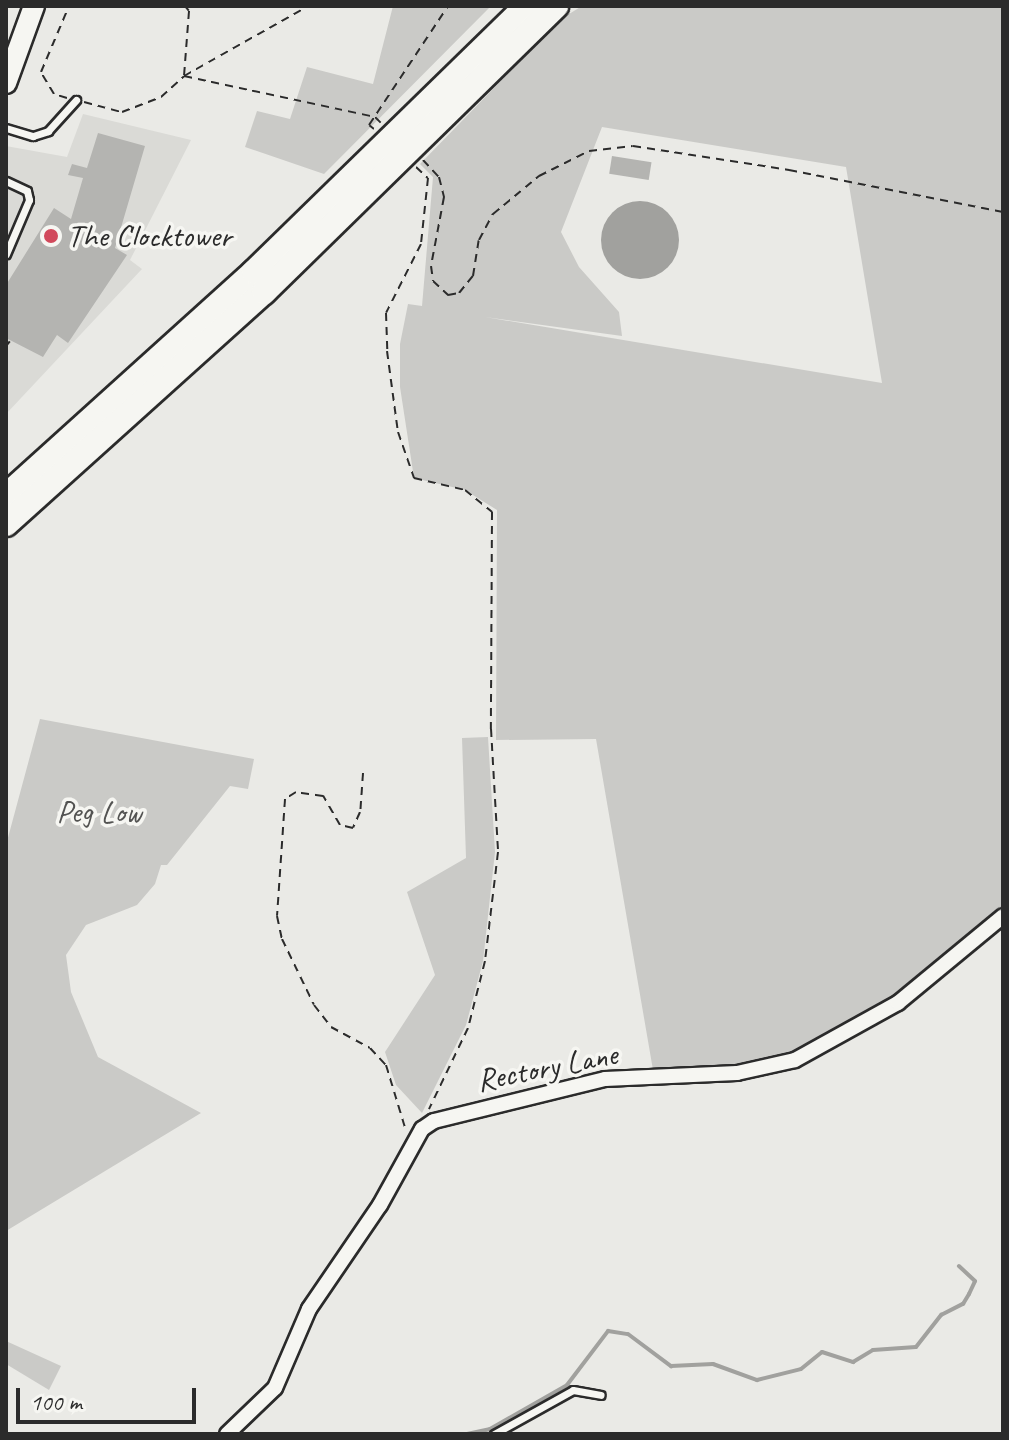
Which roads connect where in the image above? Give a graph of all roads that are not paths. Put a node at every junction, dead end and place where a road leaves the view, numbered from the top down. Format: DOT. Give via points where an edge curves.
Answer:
graph roads {
  1 [pos="34,6"];
  2 [pos="527,6"];
  3 [pos="556,6"];
  4 [pos="6,83"];
  5 [pos="76,100"];
  6 [pos="6,128"];
  7 [pos="6,181"];
  8 [pos="6,254"];
  9 [pos="6,496"];
  10 [pos="6,524"];
  11 [pos="1003,916"];
  12 [pos="601,1395"];
  13 [pos="227,1434"];
  14 [pos="494,1434"];
  1 -- 4 [label="main road"];
  2 -- 9 [label="highway" via="254,272"];
  3 -- 10 [label="highway" via="264,292"];
  5 -- 6 [label="lane" via="48,131 33,136"];
  7 -- 8 [label="lane" via="29,196"];
  11 -- 13 [label="street, Rectory Lane" via="898,1003 795,1060 737,1073 605,1079 508,1100 422,1129 299,1326 275,1388"];
  12 -- 14 [label="lane" via="573,1390"];
}
